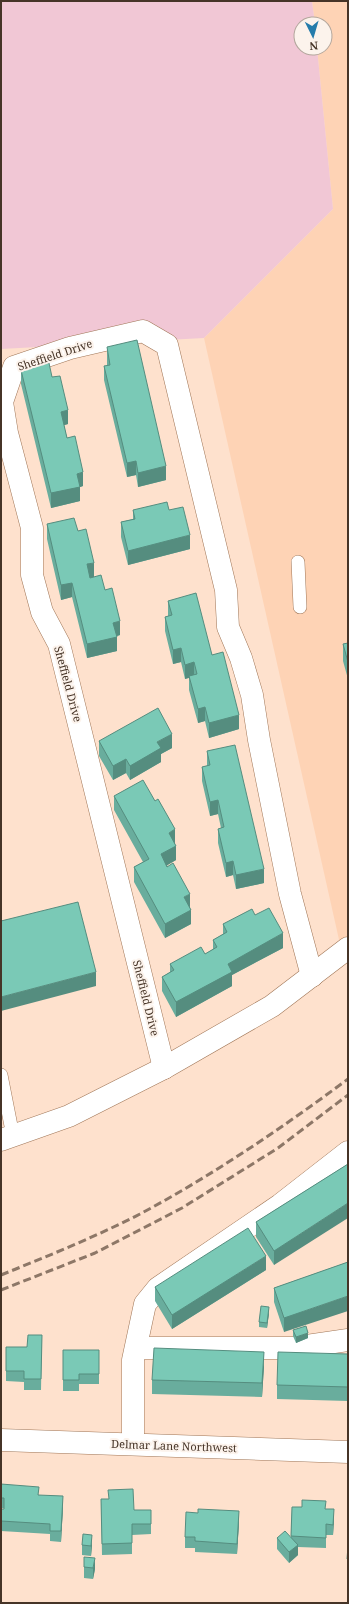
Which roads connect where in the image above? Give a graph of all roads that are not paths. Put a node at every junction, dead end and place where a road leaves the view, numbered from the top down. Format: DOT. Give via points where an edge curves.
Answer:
graph roads {
  1 [pos="298,562"];
  2 [pos="300,607"];
  3 [pos="348,948"];
  4 [pos="312,976"];
  5 [pos="164,1068"];
  6 [pos="1,1075"];
  7 [pos="7,1138"];
  8 [pos="348,1152"];
  9 [pos="348,1340"];
  10 [pos="136,1348"];
  11 [pos="1,1440"];
  12 [pos="133,1444"];
  13 [pos="348,1452"];
  1 -- 2 [label="lane"];
  3 -- 4 [label="street"];
  4 -- 5 [label="street" via="272,1006"];
  4 -- 5 [label="street, Sheffield Drive" via="290,894 252,695 228,627 226,590 167,345 143,331 70,348 14,367 2,402 7,433 32,528 32,575 42,612 59,644"];
  5 -- 7 [label="street" via="69,1116"];
  6 -- 7 [label="lane"];
  8 -- 10 [label="street" via="280,1205 158,1288 145,1304"];
  9 -- 10 [label="street" via="293,1348"];
  10 -- 12 [label="street" via="133,1360"];
  11 -- 12 [label="street, Delmar Lane Northwest"];
  12 -- 13 [label="street, Delmar Lane Northwest"];
}
